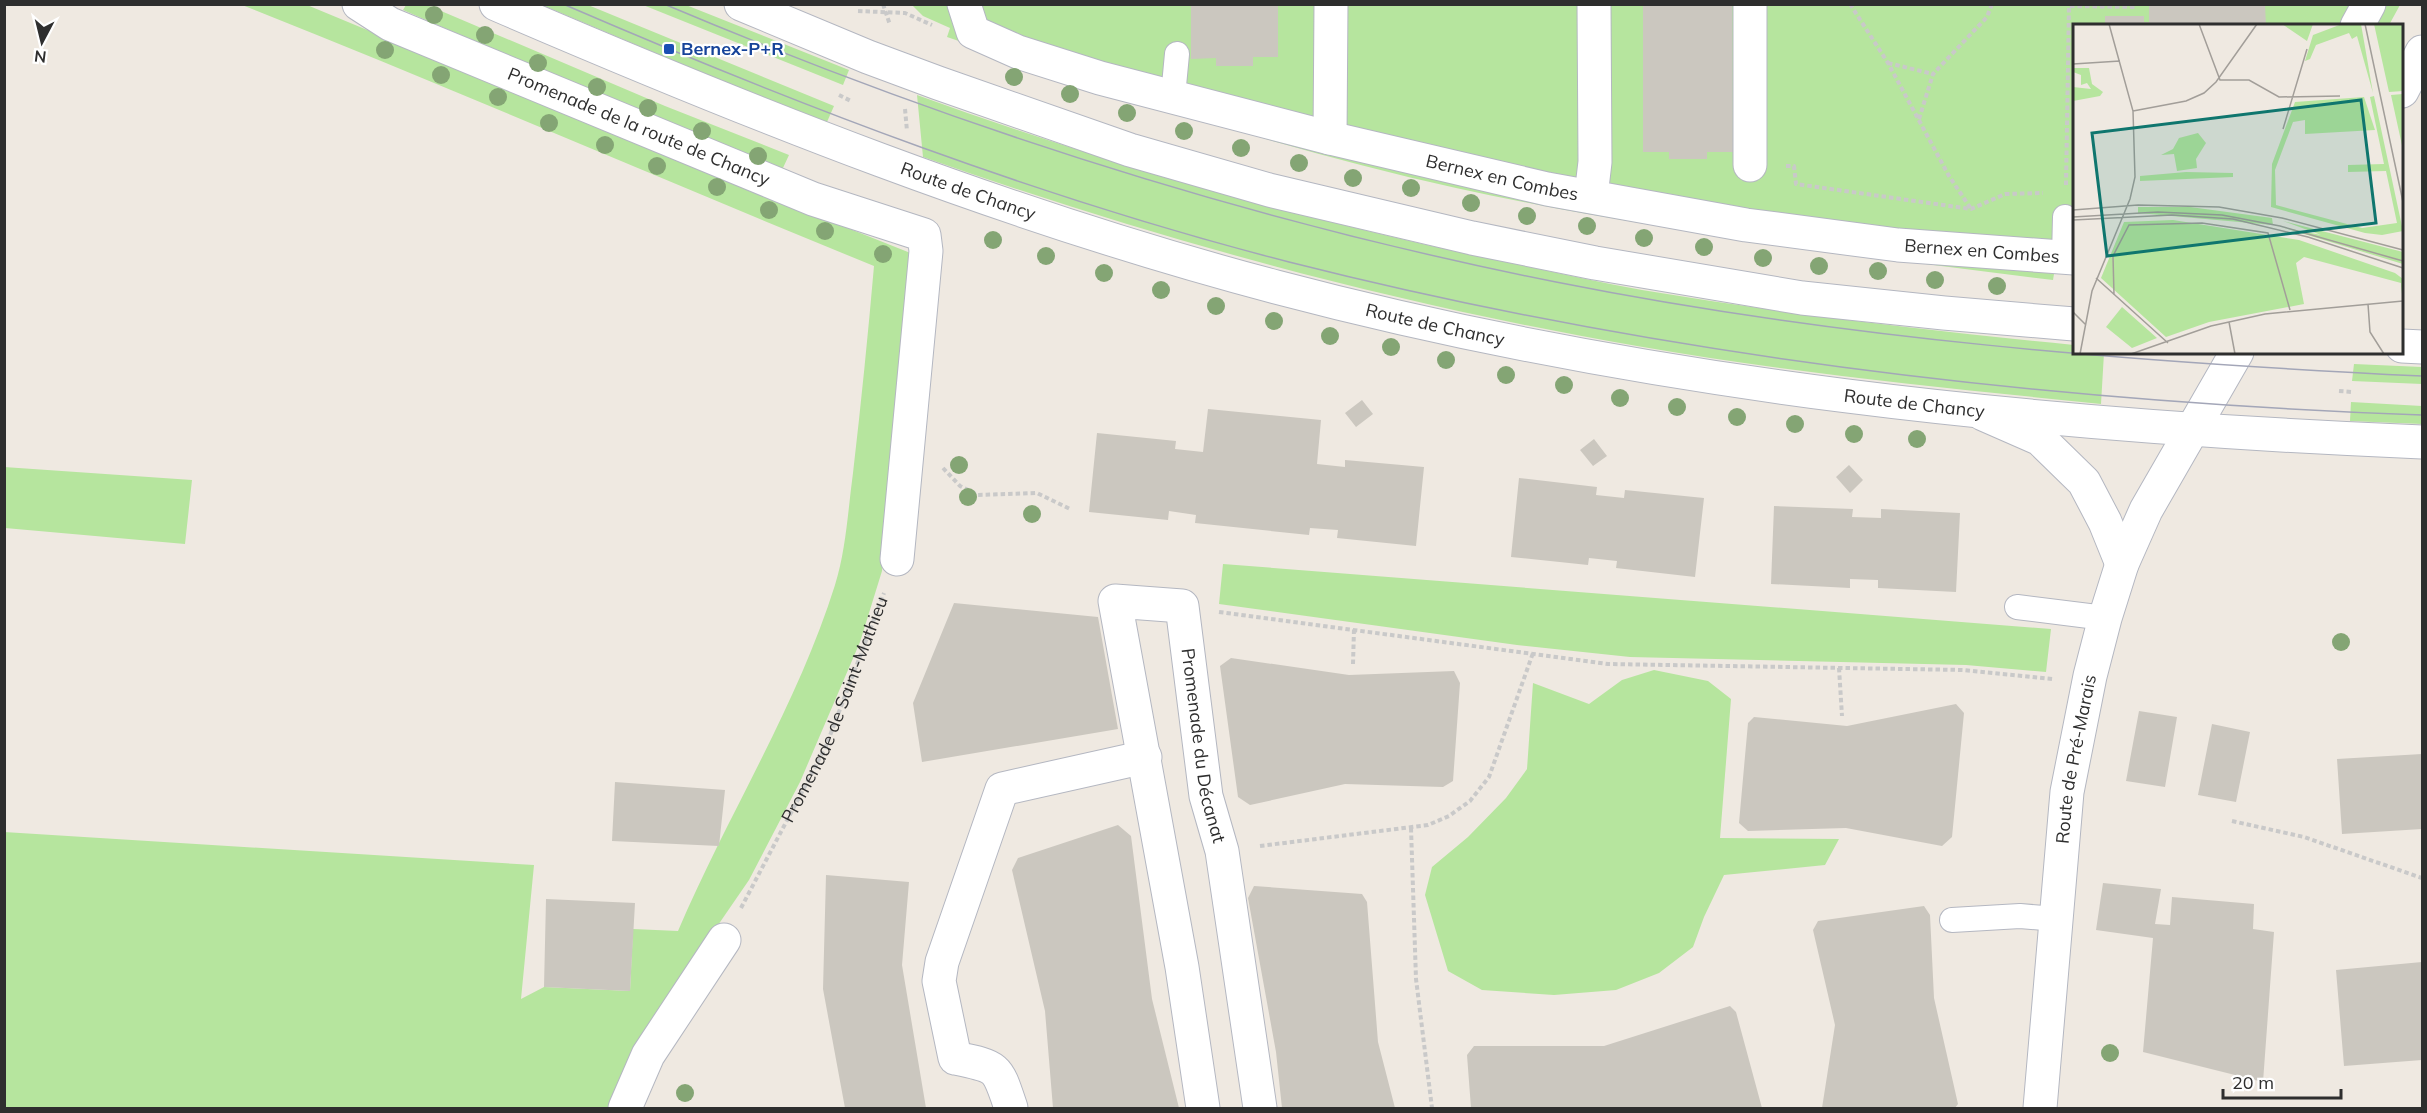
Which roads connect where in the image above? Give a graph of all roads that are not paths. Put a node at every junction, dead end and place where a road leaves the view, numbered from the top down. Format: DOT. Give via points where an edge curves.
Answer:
graph roads {
  1 [pos="358,4"];
  2 [pos="496,4"];
  3 [pos="741,4"];
  4 [pos="964,4"];
  5 [pos="1331,4"];
  6 [pos="1594,4"];
  7 [pos="1750,4"];
  8 [pos="2369,4"];
  9 [pos="2358,24"];
  10 [pos="2422,52"];
  11 [pos="1177,54"];
  12 [pos="2403,90"];
  13 [pos="1173,96"];
  14 [pos="1330,138"];
  15 [pos="1750,165"];
  16 [pos="1592,196"];
  17 [pos="2065,218"];
  18 [pos="2069,258"];
  19 [pos="2073,324"];
  20 [pos="2403,346"];
  21 [pos="2422,347"];
  22 [pos="2236,354"];
  23 [pos="1975,411"];
  24 [pos="2191,431"];
  25 [pos="2422,442"];
  26 [pos="897,559"];
  27 [pos="2122,564"];
  28 [pos="2017,607"];
  29 [pos="2105,618"];
  30 [pos="1144,756"];
  31 [pos="2056,919"];
  32 [pos="1952,920"];
  33 [pos="724,940"];
  34 [pos="625,1108"];
  35 [pos="1011,1108"];
  36 [pos="1203,1108"];
  37 [pos="1260,1108"];
  38 [pos="2040,1108"];
  1 -- 26 [label="street, Promenade de la route de Chancy" via="390,24 813,199 924,236 926,251"];
  2 -- 23 [label="street, Route de Chancy" via="657,73 911,172 1094,234 1275,286 1581,355 1813,393"];
  3 -- 19 [label="street" via="901,70 1130,150 1269,190 1595,263 1802,298"];
  4 -- 13 [label="street, Bernex en Combes" via="973,32 1018,52"];
  5 -- 14 [label="street"];
  6 -- 16 [label="street"];
  7 -- 15 [label="street"];
  8 -- 9 [label="street"];
  10 -- 12 [label="street"];
  11 -- 13 [label="lane"];
  13 -- 14 [label="street, Bernex en Combes"];
  14 -- 16 [label="street, Bernex en Combes"];
  16 -- 18 [label="street, Bernex en Combes" via="1746,225 1887,244"];
  17 -- 18 [label="lane"];
  20 -- 21 [label="street"];
  22 -- 24 [label="street, Route de Pré-Marais"];
  23 -- 24 [label="street, Route de Chancy"];
  23 -- 27 [label="street" via="2040,439 2084,482"];
  24 -- 25 [label="street, Route de Chancy"];
  24 -- 27 [label="street, Route de Pré-Marais" via="2150,502"];
  27 -- 29 [label="street, Route de Pré-Marais"];
  28 -- 29 [label="lane"];
  29 -- 31 [label="street, Route de Pré-Marais" via="2067,792"];
  30 -- 35 [label="street" via="1002,789 942,962 939,981 955,1058 987,1065 1000,1075"];
  30 -- 36 [label="street"];
  30 -- 37 [label="street, Promenade du Décanat" via="1115,601 1182,606 1206,796 1222,851"];
  31 -- 32 [label="lane" via="2020,916"];
  31 -- 38 [label="street, Route de Pré-Marais"];
  33 -- 34 [label="street" via="648,1055"];
}
